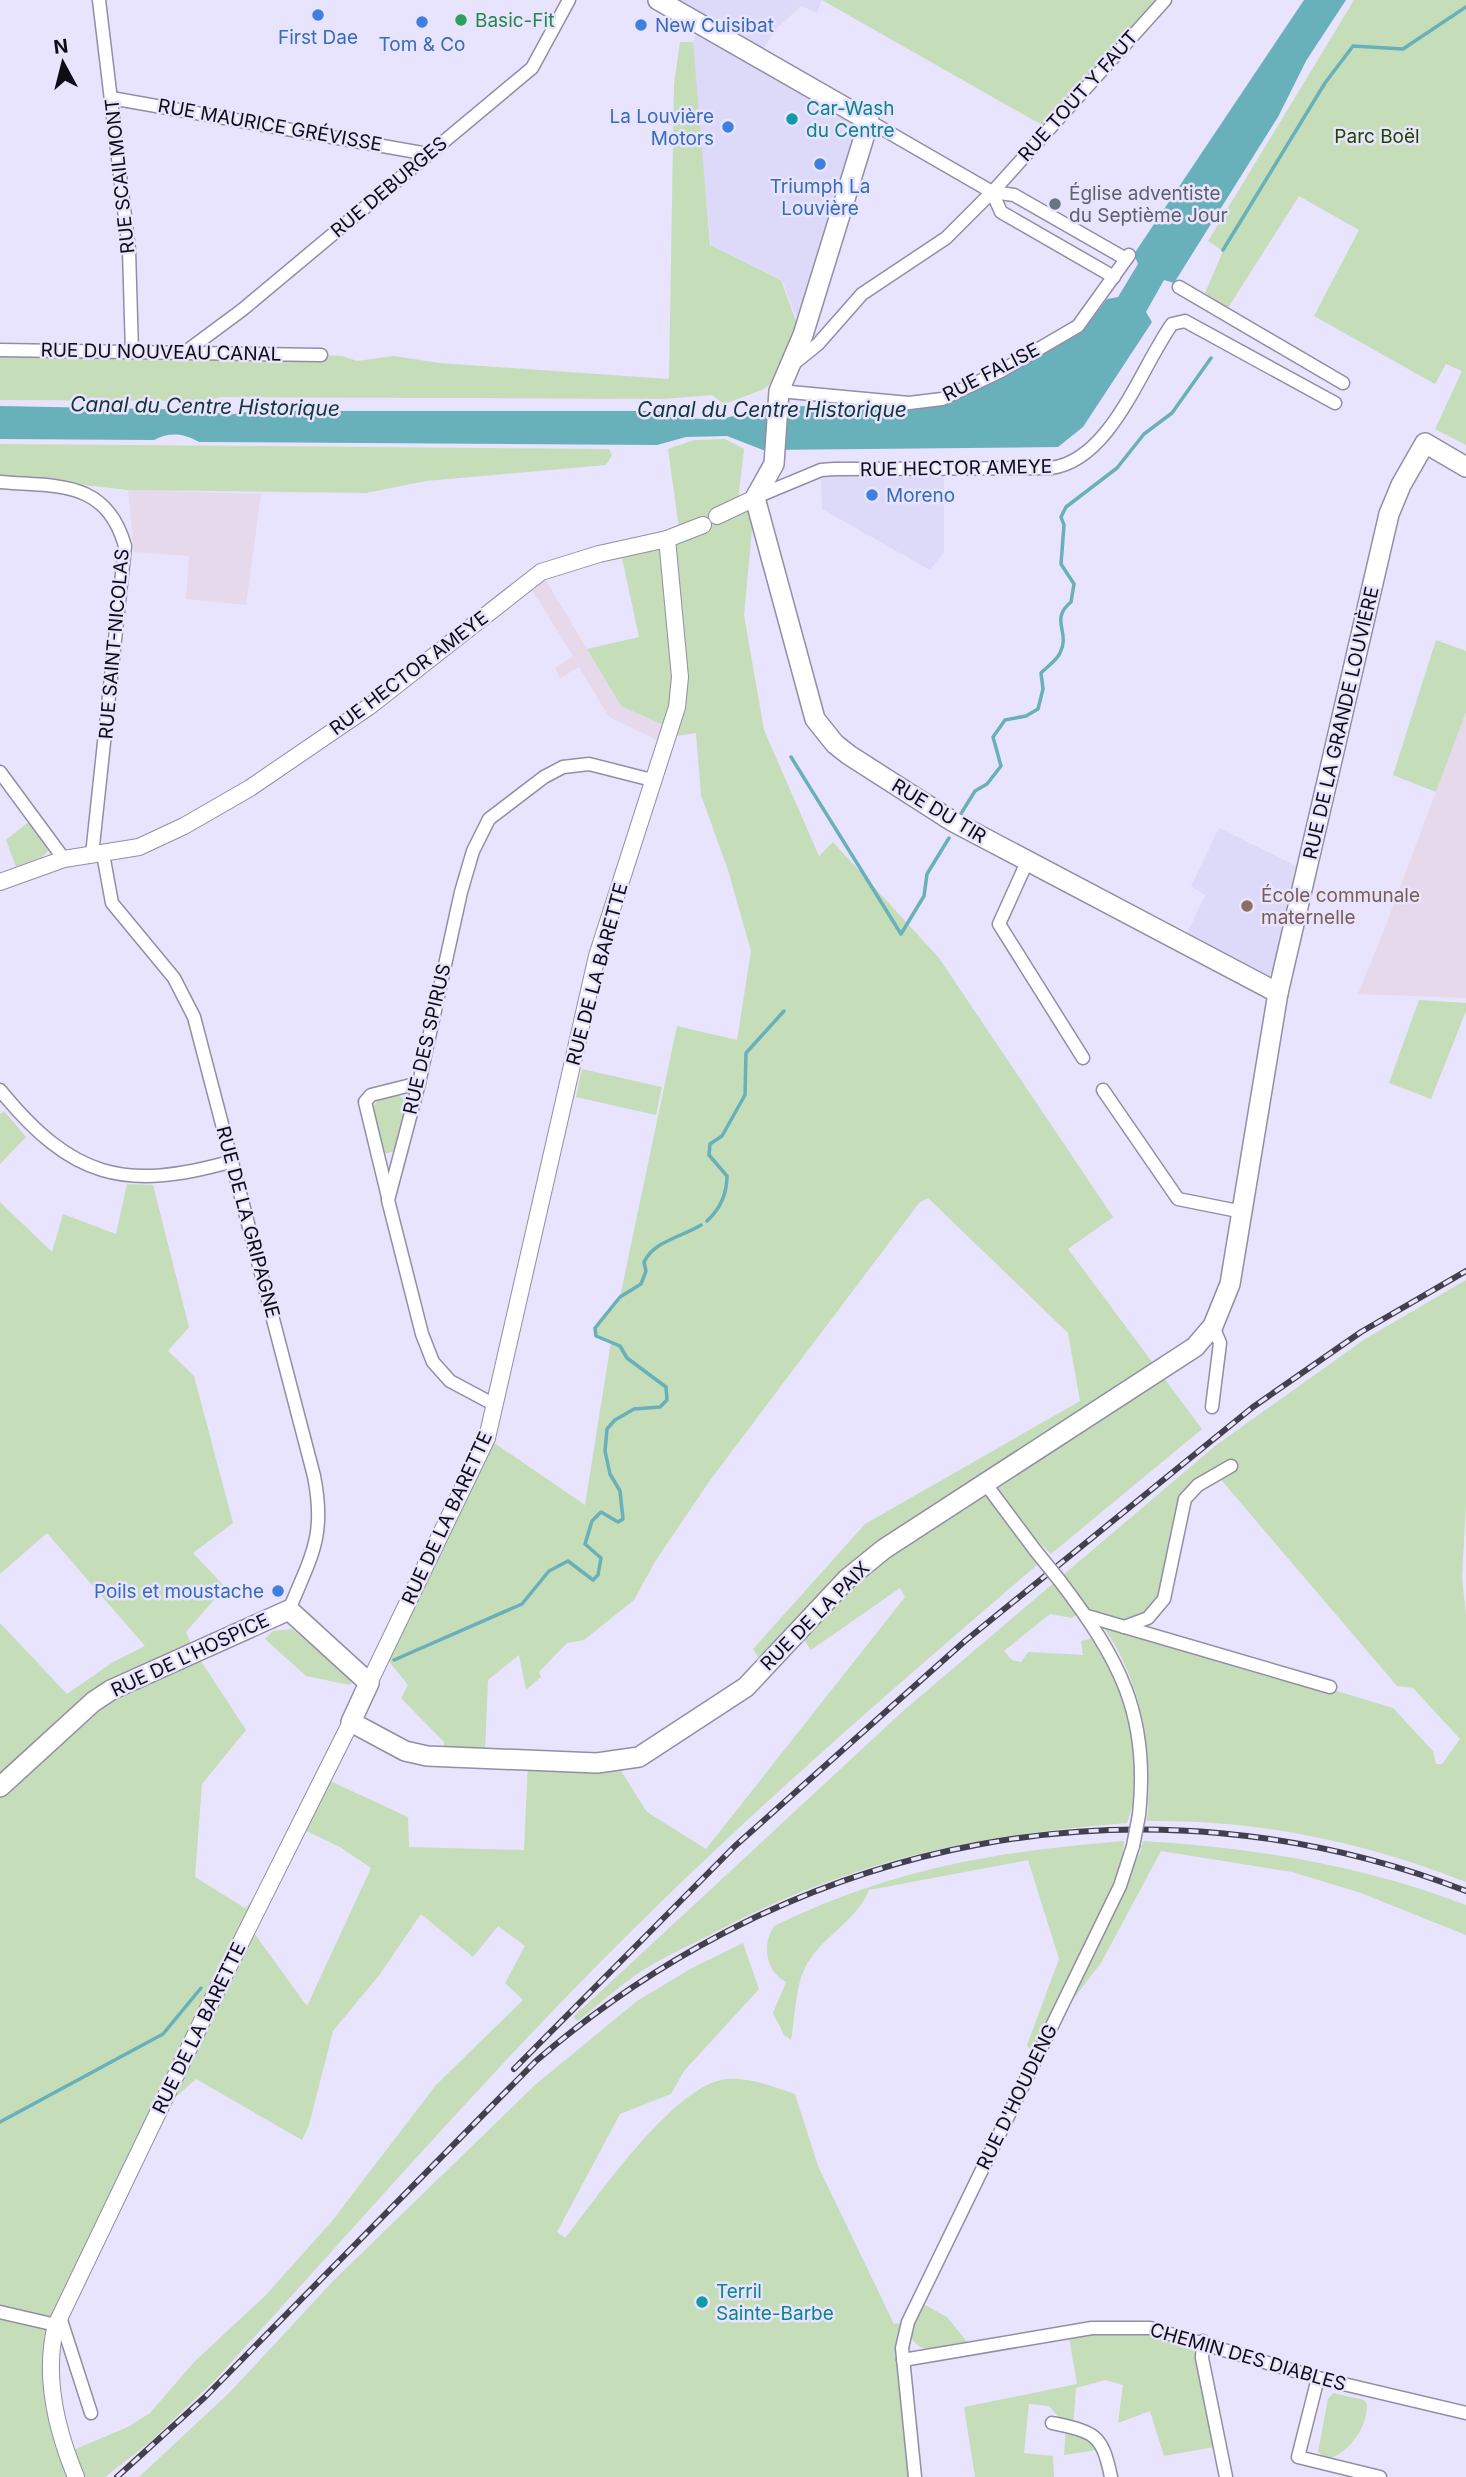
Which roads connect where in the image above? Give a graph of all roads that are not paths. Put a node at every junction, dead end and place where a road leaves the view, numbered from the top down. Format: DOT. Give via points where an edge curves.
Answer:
graph roads {
  1 [pos="99,0"];
  2 [pos="569,0"];
  3 [pos="658,0"];
  4 [pos="1164,0"];
  5 [pos="111,98"];
  6 [pos="869,121"];
  7 [pos="428,154"];
  8 [pos="992,192"];
  9 [pos="1114,277"];
  10 [pos="1179,287"];
  11 [pos="0,350"];
  12 [pos="132,352"];
  13 [pos="184,353"];
  14 [pos="321,355"];
  15 [pos="787,370"];
  16 [pos="1343,383"];
  17 [pos="779,391"];
  18 [pos="1335,403"];
  19 [pos="1465,464"];
  20 [pos="0,482"];
  21 [pos="755,498"];
  22 [pos="667,539"];
  23 [pos="0,772"];
  24 [pos="652,780"];
  25 [pos="98,854"];
  26 [pos="64,859"];
  27 [pos="1027,862"];
  28 [pos="0,882"];
  29 [pos="1278,993"];
  30 [pos="1083,1058"];
  31 [pos="419,1083"];
  32 [pos="0,1090"];
  33 [pos="1103,1090"];
  34 [pos="233,1161"];
  35 [pos="388,1200"];
  36 [pos="1243,1212"];
  37 [pos="1226,1300"];
  38 [pos="1213,1326"];
  39 [pos="495,1405"];
  40 [pos="1212,1407"];
  41 [pos="1231,1466"];
  42 [pos="985,1483"];
  43 [pos="289,1610"];
  44 [pos="1087,1616"];
  45 [pos="1121,1627"];
  46 [pos="369,1683"];
  47 [pos="1329,1687"];
  48 [pos="351,1722"];
  49 [pos="0,1787"];
  50 [pos="0,2312"];
  51 [pos="58,2321"];
  52 [pos="1203,2341"];
  53 [pos="903,2354"];
  54 [pos="1318,2378"];
  55 [pos="91,2413"];
  56 [pos="1466,2413"];
  57 [pos="1052,2423"];
  58 [pos="76,2477"];
  59 [pos="915,2477"];
  60 [pos="1111,2477"];
  61 [pos="1226,2477"];
  62 [pos="1380,2477"];
  1 -- 5 [label="street, RUE SCAILMONT"];
  2 -- 7 [label="street, RUE DEBURGES" via="532,68"];
  3 -- 6 [label="main road"];
  4 -- 8 [label="street, RUE TOUT Y FAUT"];
  5 -- 7 [label="street, RUE MAURICE GRÉVISSE"];
  5 -- 12 [label="street, RUE SCAILMONT" via="129,250"];
  6 -- 8 [label="street"];
  6 -- 15 [label="main road" via="803,335"];
  7 -- 13 [label="street, RUE DEBURGES" via="243,310"];
  8 -- 9 [label="street" via="1001,212"];
  8 -- 9 [label="street, RUE FALISE" via="1014,195 1127,257"];
  8 -- 15 [label="street" via="933,248 862,294 818,344"];
  9 -- 17 [label="street, RUE FALISE" via="1078,326 942,399 909,404"];
  10 -- 16 [label="street"];
  11 -- 12 [label="street, RUE DU NOUVEAU CANAL"];
  12 -- 13 [label="street, RUE DU NOUVEAU CANAL"];
  13 -- 14 [label="street, RUE DU NOUVEAU CANAL"];
  15 -- 17 [label="main road"];
  17 -- 21 [label="main road" via="774,464"];
  18 -- 21 [label="street, RUE HECTOR AMEYE" via="1185,321 1172,324 1101,439 1073,462 1051,468 834,469"];
  19 -- 29 [label="main road, RUE DE LA GRANDE LOUVIÈRE" via="1425,443 1389,514"];
  20 -- 25 [label="street, RUE SAINT-NICOLAS" via="92,495 113,518 125,546"];
  21 -- 22 [label="street, RUE HECTOR AMEYE"];
  21 -- 27 [label="main road, RUE DU TIR" via="809,704 824,733 849,755 952,821"];
  22 -- 24 [label="street, RUE DE LA BARETTE" via="680,677 677,707"];
  22 -- 25 [label="street, RUE HECTOR AMEYE" via="541,572 370,706 250,788 184,826 126,850"];
  23 -- 26 [label="street"];
  24 -- 31 [label="street, RUE DES SPIRUS" via="589,764 563,767 489,819 461,891"];
  24 -- 39 [label="street, RUE DE LA BARETTE" via="597,956"];
  25 -- 26 [label="street, RUE HECTOR AMEYE"];
  25 -- 34 [label="street, RUE DE LA GRIPAGNE" via="112,903 187,1001"];
  26 -- 28 [label="street, RUE HECTOR AMEYE"];
  27 -- 29 [label="main road, RUE DU TIR"];
  27 -- 30 [label="street" via="999,924"];
  29 -- 36 [label="main road, RUE DE LA GRANDE LOUVIÈRE"];
  31 -- 35 [label="street, RUE DES SPIRUS"];
  31 -- 35 [label="street" via="371,1095 365,1102"];
  32 -- 34 [label="street" via="41,1137 90,1167 159,1177"];
  33 -- 36 [label="street" via="1178,1199"];
  34 -- 43 [label="street, RUE DE LA GRIPAGNE" via="320,1511 314,1548"];
  35 -- 39 [label="street, RUE DES SPIRUS" via="433,1362 450,1381"];
  36 -- 37 [label="main road, RUE DE LA GRANDE LOUVIÈRE"];
  37 -- 38 [label="main road, RUE DE LA PAIX"];
  38 -- 40 [label="street" via="1220,1343"];
  38 -- 42 [label="main road, RUE DE LA PAIX" via="1170,1366"];
  39 -- 46 [label="street, RUE DE LA BARETTE" via="480,1456"];
  41 -- 45 [label="street" via="1198,1485 1185,1499 1164,1598 1157,1611"];
  42 -- 44 [label="street, RUE D'HOUDENG, bridge"];
  42 -- 48 [label="main road, RUE DE LA PAIX" via="876,1555 827,1599 746,1687 639,1757 597,1763 427,1756 405,1751"];
  43 -- 46 [label="main road"];
  43 -- 49 [label="main road, RUE DE L'HOSPICE" via="111,1690"];
  44 -- 45 [label="street"];
  44 -- 53 [label="street, RUE D'HOUDENG, bridge" via="1119,1670 1137,1725 1143,1774 1133,1846 1120,1886 908,2322"];
  45 -- 47 [label="street"];
  46 -- 48 [label="main road, RUE DE LA BARETTE"];
  48 -- 51 [label="street, RUE DE LA BARETTE"];
  50 -- 51 [label="street"];
  51 -- 55 [label="street"];
  51 -- 58 [label="street, RUE DE LA BARETTE" via="52,2343 52,2393 62,2442"];
  52 -- 53 [label="street, CHEMIN DES DIABLES" via="1124,2326"];
  52 -- 54 [label="street, CHEMIN DES DIABLES"];
  52 -- 61 [label="street" via="1202,2358"];
  53 -- 59 [label="street, RUE D'HOUDENG"];
  54 -- 56 [label="street, CHEMIN DES DIABLES"];
  54 -- 62 [label="street" via="1298,2457"];
  57 -- 60 [label="street" via="1096,2436"];
}
